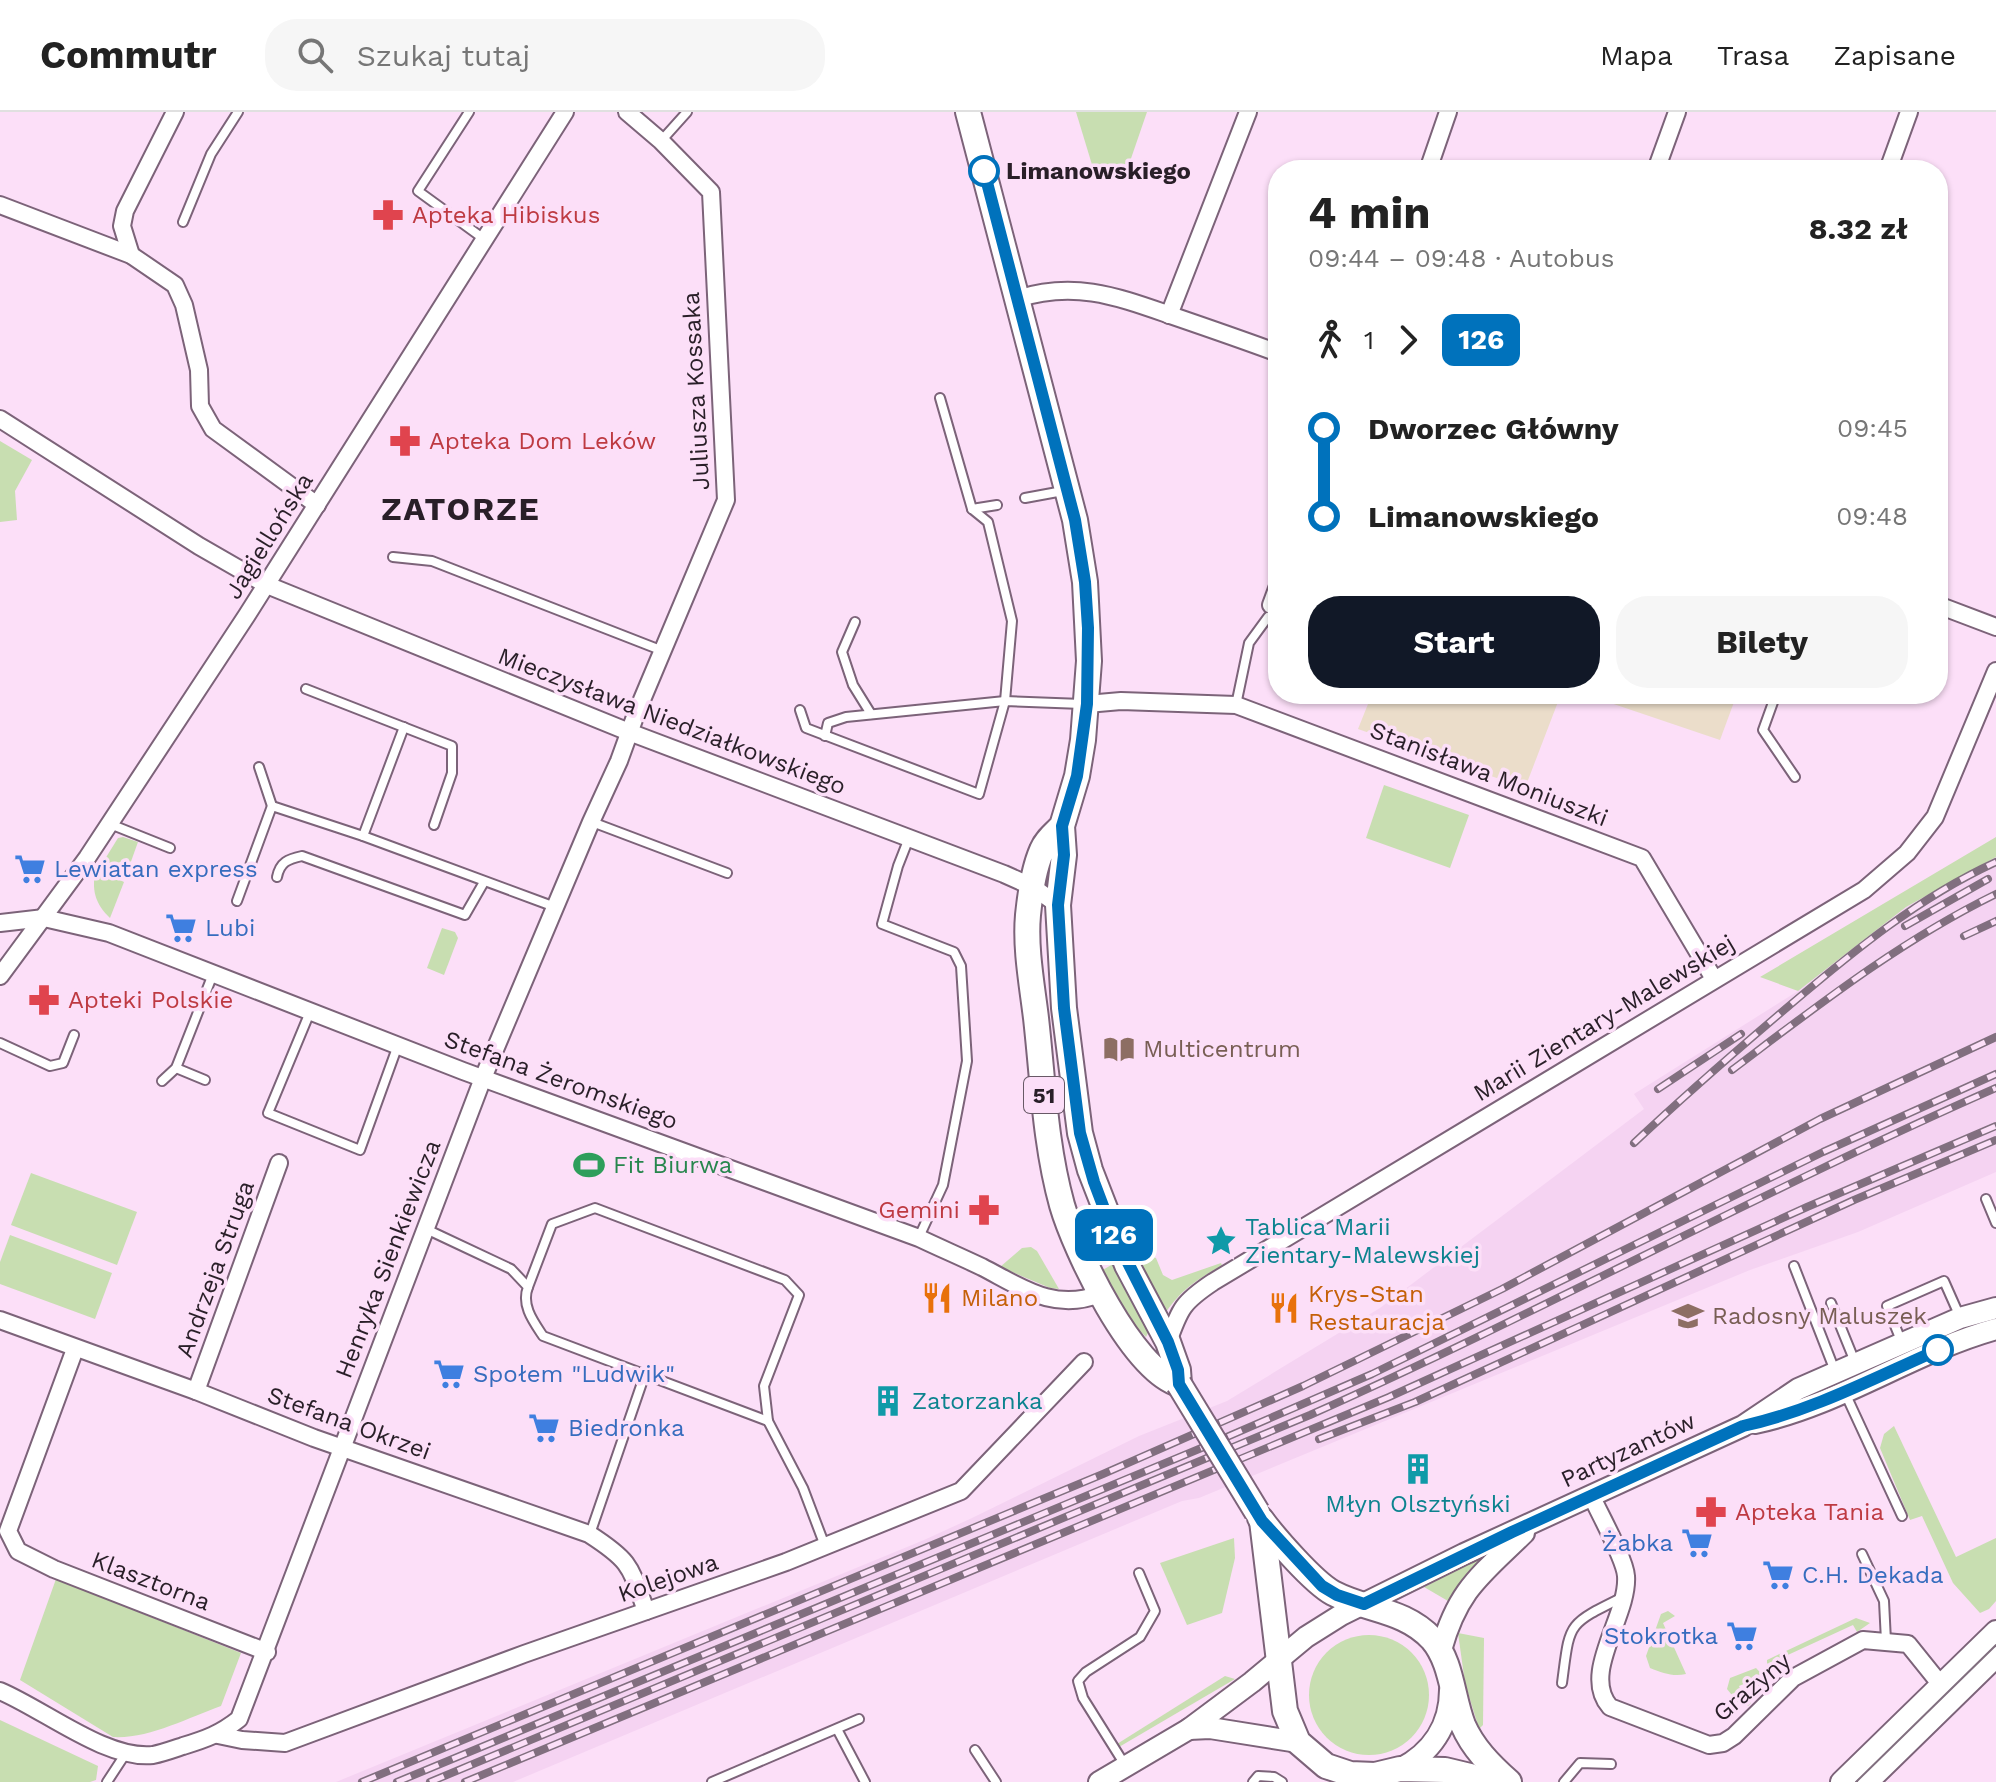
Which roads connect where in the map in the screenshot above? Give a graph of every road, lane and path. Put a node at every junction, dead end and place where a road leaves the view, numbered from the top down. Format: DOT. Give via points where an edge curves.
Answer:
graph roads {
  1 [pos="175,112"];
  2 [pos="238,112"];
  3 [pos="469,112"];
  4 [pos="627,112"];
  5 [pos="687,112"];
  6 [pos="968,112"];
  7 [pos="1248,112"];
  8 [pos="1448,112"];
  9 [pos="1677,112"];
  10 [pos="1909,112"];
  11 [pos="564,113"];
  12 [pos="661,141"];
  13 [pos="1431,160"];
  14 [pos="1660,160"];
  15 [pos="1892,160"];
  16 [pos="0,205"];
  17 [pos="183,222"];
  18 [pos="484,239"];
  19 [pos="131,255"];
  20 [pos="1017,299"];
  21 [pos="1169,315"];
  22 [pos="1268,350"];
  23 [pos="940,398"];
  24 [pos="0,419"];
  25 [pos="1068,490"];
  26 [pos="1025,498"];
  27 [pos="317,505"];
  28 [pos="997,505"];
  29 [pos="972,509"];
  30 [pos="393,557"];
  31 [pos="267,585"];
  32 [pos="1948,609"];
  33 [pos="1268,613"];
  34 [pos="855,622"];
  35 [pos="1996,627"];
  36 [pos="663,651"];
  37 [pos="1996,671"];
  38 [pos="306,689"];
  39 [pos="1005,701"];
  40 [pos="1087,704"];
  41 [pos="1772,704"];
  42 [pos="1236,705"];
  43 [pos="800,710"];
  44 [pos="871,714"];
  45 [pos="404,727"];
  46 [pos="629,732"];
  47 [pos="825,736"];
  48 [pos="259,767"];
  49 [pos="1795,777"];
  50 [pos="272,806"];
  51 [pos="591,822"];
  52 [pos="110,824"];
  53 [pos="434,825"];
  54 [pos="1062,826"];
  55 [pos="363,836"];
  56 [pos="909,838"];
  57 [pos="170,848"];
  58 [pos="727,873"];
  59 [pos="277,877"];
  60 [pos="484,882"];
  61 [pos="1033,887"];
  62 [pos="237,901"];
  63 [pos="1058,905"];
  64 [pos="555,907"];
  65 [pos="44,918"];
  66 [pos="0,923"];
  67 [pos="213,973"];
  68 [pos="0,976"];
  69 [pos="1714,979"];
  70 [pos="311,1011"];
  71 [pos="74,1035"];
  72 [pos="0,1043"];
  73 [pos="398,1045"];
  74 [pos="176,1068"];
  75 [pos="483,1078"];
  76 [pos="205,1080"];
  77 [pos="162,1081"];
  78 [pos="279,1163"];
  79 [pos="1986,1199"];
  80 [pos="1996,1223"];
  81 [pos="426,1229"];
  82 [pos="919,1238"];
  83 [pos="1794,1266"];
  84 [pos="528,1287"];
  85 [pos="1100,1294"];
  86 [pos="1831,1303"];
  87 [pos="1996,1308"];
  88 [pos="1960,1318"];
  89 [pos="0,1320"];
  90 [pos="1996,1329"];
  91 [pos="1168,1342"];
  92 [pos="1902,1343"];
  93 [pos="75,1349"];
  94 [pos="1084,1362"];
  95 [pos="1856,1363"];
  96 [pos="1836,1372"];
  97 [pos="645,1374"];
  98 [pos="1179,1384"];
  99 [pos="196,1391"];
  100 [pos="1844,1392"];
  101 [pos="768,1421"];
  102 [pos="1743,1426"];
  103 [pos="342,1446"];
  104 [pos="1591,1495"];
  105 [pos="1902,1516"];
  106 [pos="1260,1517"];
  107 [pos="1535,1521"];
  108 [pos="4,1530"];
  109 [pos="589,1534"];
  110 [pos="825,1546"];
  111 [pos="1862,1554"];
  112 [pos="1139,1573"];
  113 [pos="1625,1596"];
  114 [pos="1364,1604"];
  115 [pos="646,1611"];
  116 [pos="1996,1631"];
  117 [pos="1886,1642"];
  118 [pos="1441,1650"];
  119 [pos="267,1652"];
  120 [pos="1996,1657"];
  121 [pos="1278,1659"];
  122 [pos="1450,1680"];
  123 [pos="1562,1683"];
  124 [pos="1941,1685"];
  125 [pos="0,1691"];
  126 [pos="859,1719"];
  127 [pos="837,1729"];
  128 [pos="1189,1729"];
  129 [pos="218,1735"];
  130 [pos="1298,1742"];
  131 [pos="975,1750"];
  132 [pos="126,1753"];
  133 [pos="1611,1764"];
  134 [pos="1125,1766"];
  135 [pos="1400,1769"];
  136 [pos="1328,1774"];
  137 [pos="107,1782"];
  138 [pos="712,1782"];
  139 [pos="865,1782"];
  140 [pos="996,1782"];
  141 [pos="1099,1782"];
  142 [pos="1253,1782"];
  143 [pos="1282,1782"];
  144 [pos="1481,1782"];
  145 [pos="1509,1782"];
  146 [pos="1564,1782"];
  147 [pos="1841,1782"];
  148 [pos="1868,1782"];
  1 -- 19 [label="street" via="125,211 122,226"];
  2 -- 17 [label="lane" via="211,154"];
  3 -- 18 [label="lane" via="418,191"];
  4 -- 12 [label="street, Juliusza Kossaka"];
  5 -- 12 [label="lane"];
  6 -- 20 [label="main road, 51"];
  7 -- 21 [label="street"];
  8 -- 13 [label="street"];
  9 -- 14 [label="street"];
  10 -- 15 [label="street"];
  11 -- 18 [label="street, Jagiellońska"];
  12 -- 36 [label="street, Juliusza Kossaka" via="711,192 726,500"];
  16 -- 19 [label="street"];
  18 -- 27 [label="street, Jagiellońska"];
  19 -- 27 [label="street" via="175,285 199,370 200,406 213,429"];
  20 -- 21 [label="street" via="1037,292 1090,291"];
  20 -- 25 [label="main road, 51"];
  21 -- 22 [label="street"];
  23 -- 29 [label="lane"];
  24 -- 31 [label="street, Mieczysława Niedziałkowskiego"];
  25 -- 26 [label="lane"];
  25 -- 40 [label="main road, 51" via="1085,582"];
  27 -- 31 [label="street, Jagiellońska"];
  28 -- 29 [label="lane"];
  29 -- 39 [label="lane" via="988,522 1012,621"];
  30 -- 36 [label="lane" via="432,561"];
  31 -- 46 [label="street, Mieczysława Niedziałkowskiego"];
  31 -- 52 [label="street, Jagiellońska"];
  32 -- 35 [label="street"];
  33 -- 42 [label="lane" via="1249,643"];
  34 -- 44 [label="lane" via="842,652 853,685"];
  36 -- 46 [label="street, Juliusza Kossaka"];
  37 -- 69 [label="street, Marii Zientary-Malewskiej" via="1935,817 1907,853 1864,890"];
  38 -- 45 [label="lane"];
  39 -- 40 [label="lane"];
  39 -- 44 [label="lane"];
  39 -- 47 [label="lane" via="979,794"];
  40 -- 42 [label="street, Stanisława Moniuszki"];
  40 -- 54 [label="main road, 51" via="1077,776"];
  41 -- 49 [label="lane" via="1763,730"];
  42 -- 69 [label="street, Stanisława Moniuszki" via="1642,858"];
  43 -- 47 [label="lane" via="806,728"];
  44 -- 47 [label="lane" via="828,723"];
  45 -- 53 [label="lane" via="452,746 452,773"];
  45 -- 55 [label="lane"];
  46 -- 51 [label="street, Henryka Sienkiewicza"];
  46 -- 56 [label="street, Mieczysława Niedziałkowskiego"];
  48 -- 50 [label="lane"];
  50 -- 55 [label="lane"];
  50 -- 62 [label="lane"];
  51 -- 58 [label="lane"];
  51 -- 64 [label="street, Henryka Sienkiewicza"];
  52 -- 57 [label="lane"];
  52 -- 65 [label="street, Jagiellońska"];
  54 -- 61 [label="main road, 51" via="1042,850"];
  54 -- 63 [label="main road, 51"];
  55 -- 60 [label="lane"];
  56 -- 61 [label="street, Mieczysława Niedziałkowskiego"];
  56 -- 82 [label="lane" via="882,924 954,952 961,966 967,1061 943,1185"];
  59 -- 60 [label="lane" via="287,859 302,856 465,915"];
  60 -- 64 [label="lane"];
  61 -- 63 [label="street, Mieczysława Niedziałkowskiego"];
  61 -- 85 [label="main road, 51" via="1029,953 1051,1155 1062,1206"];
  63 -- 91 [label="main road, 51" via="1080,1133 1114,1235"];
  64 -- 75 [label="street, Henryka Sienkiewicza"];
  65 -- 66 [label="street, Stefana Żeromskiego"];
  65 -- 67 [label="street, Stefana Żeromskiego" via="109,933"];
  65 -- 68 [label="street, Jagiellońska"];
  67 -- 70 [label="street, Stefana Żeromskiego"];
  67 -- 74 [label="lane"];
  69 -- 91 [label="street, Marii Zientary-Malewskiej" via="1190,1297"];
  70 -- 73 [label="street, Stefana Żeromskiego"];
  70 -- 73 [label="lane" via="268,1113 360,1150"];
  71 -- 72 [label="lane" via="63,1063 50,1066"];
  73 -- 75 [label="street, Stefana Żeromskiego"];
  74 -- 76 [label="lane"];
  74 -- 77 [label="lane"];
  75 -- 81 [label="street, Henryka Sienkiewicza"];
  75 -- 82 [label="street, Stefana Żeromskiego"];
  78 -- 99 [label="street, Andrzeja Struga"];
  79 -- 80 [label="lane"];
  81 -- 84 [label="lane" via="511,1269"];
  81 -- 103 [label="street, Henryka Sienkiewicza"];
  82 -- 85 [label="street, Stefana Żeromskiego" via="1050,1299 1071,1301"];
  83 -- 96 [label="lane"];
  84 -- 97 [label="lane" via="524,1296 529,1315 543,1336"];
  84 -- 101 [label="lane" via="552,1224 595,1208 785,1280 799,1295 764,1386"];
  85 -- 98 [label="main road, 51" via="1160,1375"];
  86 -- 95 [label="lane"];
  87 -- 88 [label="street, Partyzantów"];
  88 -- 92 [label="street, Partyzantów"];
  88 -- 92 [label="lane" via="1944,1281 1887,1306"];
  89 -- 93 [label="street, Stefana Okrzei"];
  90 -- 100 [label="street, Partyzantów"];
  91 -- 98 [label="main road, 51"];
  92 -- 95 [label="street, Partyzantów"];
  93 -- 99 [label="street, Stefana Okrzei"];
  93 -- 108 [label="street"];
  94 -- 110 [label="street, Kolejowa" via="961,1491"];
  95 -- 96 [label="street, Partyzantów"];
  96 -- 102 [label="street, Partyzantów" via="1798,1389"];
  97 -- 101 [label="lane"];
  97 -- 109 [label="lane"];
  98 -- 106 [label="main road, 51, bridge"];
  99 -- 103 [label="street, Stefana Okrzei"];
  100 -- 102 [label="street, Partyzantów"];
  100 -- 105 [label="lane"];
  101 -- 110 [label="lane" via="803,1488"];
  102 -- 104 [label="street, Partyzantów"];
  103 -- 109 [label="street, Stefana Okrzei"];
  103 -- 119 [label="street, Henryka Sienkiewicza"];
  104 -- 107 [label="street, Partyzantów"];
  104 -- 113 [label="street, Grażyny" via="1626,1572"];
  106 -- 114 [label="main road, 51" via="1322,1586"];
  106 -- 121 [label="main road, 51"];
  107 -- 114 [label="street, Partyzantów"];
  107 -- 118 [label="street, Partyzantów" via="1471,1583 1452,1613"];
  108 -- 119 [label="street, Klasztorna" via="18,1551 54,1569"];
  109 -- 115 [label="street, Stefana Okrzei" via="633,1570"];
  110 -- 115 [label="street, Kolejowa"];
  111 -- 117 [label="lane" via="1884,1601"];
  112 -- 134 [label="lane" via="1155,1611 1140,1637 1078,1681"];
  113 -- 117 [label="street, Grażyny" via="1600,1667 1602,1698 1610,1707 1709,1745 1734,1736 1793,1678 1863,1640"];
  113 -- 123 [label="lane" via="1572,1627"];
  114 -- 118 [label="main road, 51" via="1407,1618"];
  114 -- 121 [label="street"];
  115 -- 129 [label="street, Kolejowa" via="285,1743"];
  116 -- 124 [label="street"];
  117 -- 124 [label="street" via="1908,1644"];
  118 -- 122 [label="main road, 51"];
  119 -- 129 [label="street, Henryka Sienkiewicza" via="239,1719"];
  120 -- 148 [label="street"];
  121 -- 128 [label="street"];
  121 -- 130 [label="main road, 51" via="1285,1711"];
  122 -- 135 [label="street" via="1449,1707 1440,1733 1423,1754"];
  122 -- 145 [label="main road, 51" via="1469,1738"];
  124 -- 147 [label="street"];
  125 -- 132 [label="street" via="101,1746"];
  126 -- 127 [label="lane"];
  127 -- 138 [label="lane"];
  127 -- 139 [label="lane"];
  128 -- 130 [label="street"];
  128 -- 134 [label="street"];
  129 -- 132 [label="street" via="153,1755"];
  130 -- 136 [label="main road, 51"];
  131 -- 140 [label="lane"];
  132 -- 137 [label="lane"];
  133 -- 146 [label="lane" via="1580,1763"];
  134 -- 141 [label="street"];
  135 -- 136 [label="main road, 51" via="1363,1776"];
  135 -- 144 [label="main road, 51" via="1452,1771"];
  142 -- 143 [label="lane" via="1258,1776"];
}
